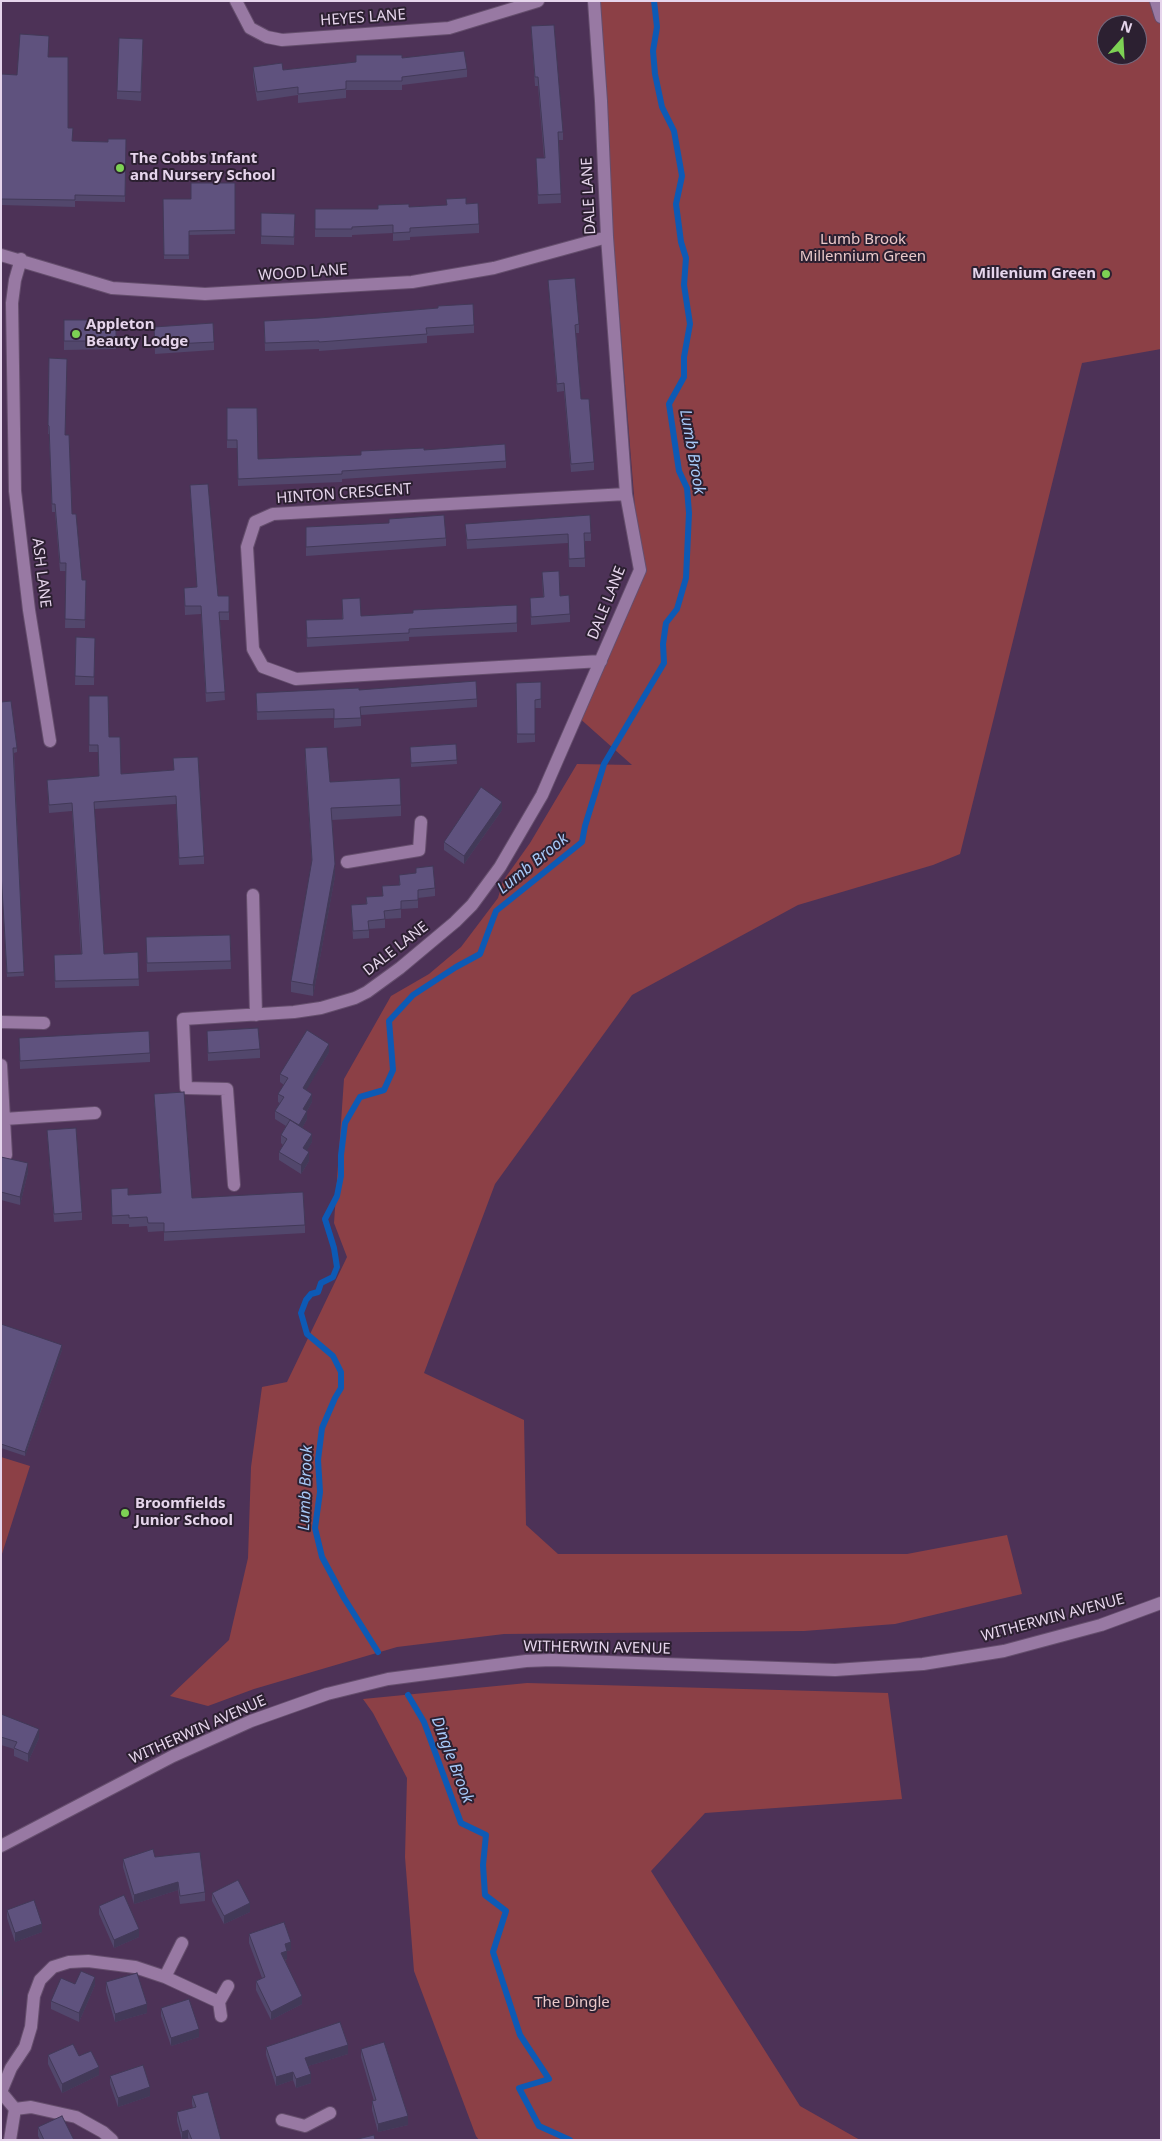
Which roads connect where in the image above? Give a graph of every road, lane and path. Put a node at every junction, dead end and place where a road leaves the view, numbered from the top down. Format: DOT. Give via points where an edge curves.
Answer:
graph roads {
  1 [pos="236,1"];
  2 [pos="538,1"];
  3 [pos="594,1"];
  4 [pos="1156,1"];
  5 [pos="1161,17"];
  6 [pos="607,237"];
  7 [pos="1,255"];
  8 [pos="21,259"];
  9 [pos="626,494"];
  10 [pos="601,661"];
  11 [pos="50,741"];
  12 [pos="422,822"];
  13 [pos="347,862"];
  14 [pos="253,894"];
  15 [pos="256,1015"];
  16 [pos="1,1022"];
  17 [pos="44,1023"];
  18 [pos="1,1065"];
  19 [pos="95,1113"];
  20 [pos="4,1119"];
  21 [pos="6,1155"];
  22 [pos="234,1185"];
  23 [pos="1161,1603"];
  24 [pos="1,1846"];
  25 [pos="182,1943"];
  26 [pos="165,1977"];
  27 [pos="228,1986"];
  28 [pos="219,2002"];
  29 [pos="221,2016"];
  30 [pos="1,2092"];
  31 [pos="15,2109"];
  32 [pos="330,2113"];
  33 [pos="282,2120"];
  34 [pos="305,2126"];
  35 [pos="10,2140"];
  36 [pos="112,2140"];
  37 [pos="305,2140"];
  1 -- 2 [label="street, HEYES LANE" via="250,28 282,40 449,28"];
  3 -- 6 [label="street, DALE LANE"];
  4 -- 5 [label="street"];
  6 -- 8 [label="street, WOOD LANE" via="494,268 412,282 241,293 112,288"];
  6 -- 9 [label="street, DALE LANE"];
  7 -- 8 [label="street, WOOD LANE"];
  8 -- 11 [label="street, ASH LANE" via="12,303 15,491 29,610"];
  9 -- 10 [label="street, DALE LANE" via="640,570"];
  9 -- 10 [label="street, HINTON CRESCENT" via="273,514 255,522 247,547 253,649 263,667 296,679"];
  10 -- 15 [label="street, DALE LANE" via="542,795 500,867 472,905 430,944 361,995 322,1008"];
  12 -- 13 [label="street" via="419,850"];
  14 -- 15 [label="street"];
  15 -- 22 [label="street, DALE LANE" via="183,1019 186,1088 227,1089"];
  16 -- 17 [label="street"];
  18 -- 20 [label="street"];
  19 -- 20 [label="street"];
  20 -- 21 [label="street"];
  23 -- 24 [label="street, WITHERWIN AVENUE" via="1101,1624 1004,1651 923,1664 835,1670 552,1660 388,1679 327,1694 251,1721 173,1756"];
  25 -- 26 [label="street"];
  26 -- 28 [label="street"];
  26 -- 30 [label="street" via="107,1962 69,1962 53,1967 40,1980 25,2048"];
  27 -- 28 [label="street"];
  28 -- 29 [label="street"];
  30 -- 31 [label="street"];
  31 -- 35 [label="street"];
  31 -- 36 [label="street" via="32,2107 76,2117"];
  32 -- 34 [label="street"];
  33 -- 34 [label="street"];
  34 -- 37 [label="street"];
}
